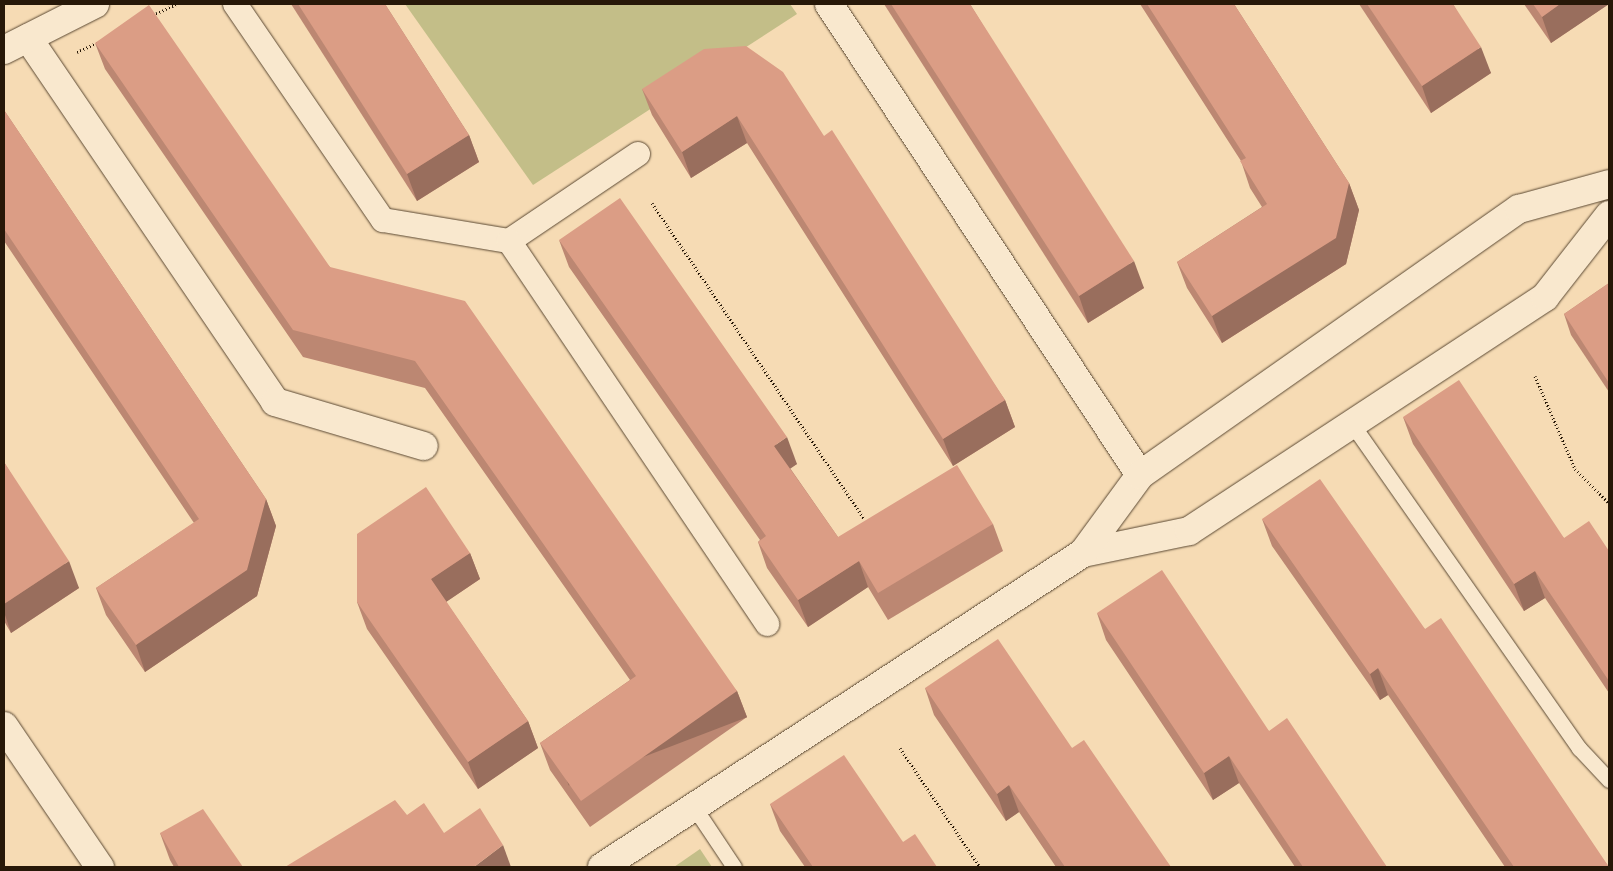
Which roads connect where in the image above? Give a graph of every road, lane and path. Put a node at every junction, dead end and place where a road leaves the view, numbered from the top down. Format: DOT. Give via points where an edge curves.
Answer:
graph roads {
  1 [pos="95,4"];
  2 [pos="177,4"];
  3 [pos="235,4"];
  4 [pos="829,4"];
  5 [pos="151,16"];
  6 [pos="28,38"];
  7 [pos="108,38"];
  8 [pos="4,50"];
  9 [pos="47,67"];
  10 [pos="638,154"];
  11 [pos="1609,184"];
  12 [pos="652,203"];
  13 [pos="1609,215"];
  14 [pos="509,241"];
  15 [pos="1535,376"];
  16 [pos="1352,424"];
  17 [pos="424,446"];
  18 [pos="1140,475"];
  19 [pos="1609,503"];
  20 [pos="864,519"];
  21 [pos="1084,553"];
  22 [pos="767,624"];
  23 [pos="4,726"];
  24 [pos="900,748"];
  25 [pos="1609,780"];
  26 [pos="694,808"];
  27 [pos="100,867"];
  28 [pos="602,867"];
  29 [pos="734,867"];
  30 [pos="980,867"];
  1 -- 6 [label="street"];
  2 -- 5 [label="path"];
  3 -- 14 [label="street" via="383,220"];
  4 -- 18 [label="street"];
  6 -- 8 [label="street"];
  6 -- 9 [label="street"];
  7 -- 9 [label="path"];
  9 -- 17 [label="street" via="275,402"];
  10 -- 14 [label="street"];
  11 -- 18 [label="street" via="1519,209"];
  12 -- 20 [label="path"];
  13 -- 16 [label="street" via="1545,297"];
  14 -- 22 [label="street"];
  15 -- 19 [label="path" via="1575,469"];
  16 -- 21 [label="street" via="1190,531"];
  16 -- 25 [label="lane" via="1579,748"];
  18 -- 21 [label="street"];
  21 -- 26 [label="street"];
  23 -- 27 [label="street"];
  24 -- 30 [label="path"];
  26 -- 28 [label="street"];
  26 -- 29 [label="lane"];
}
